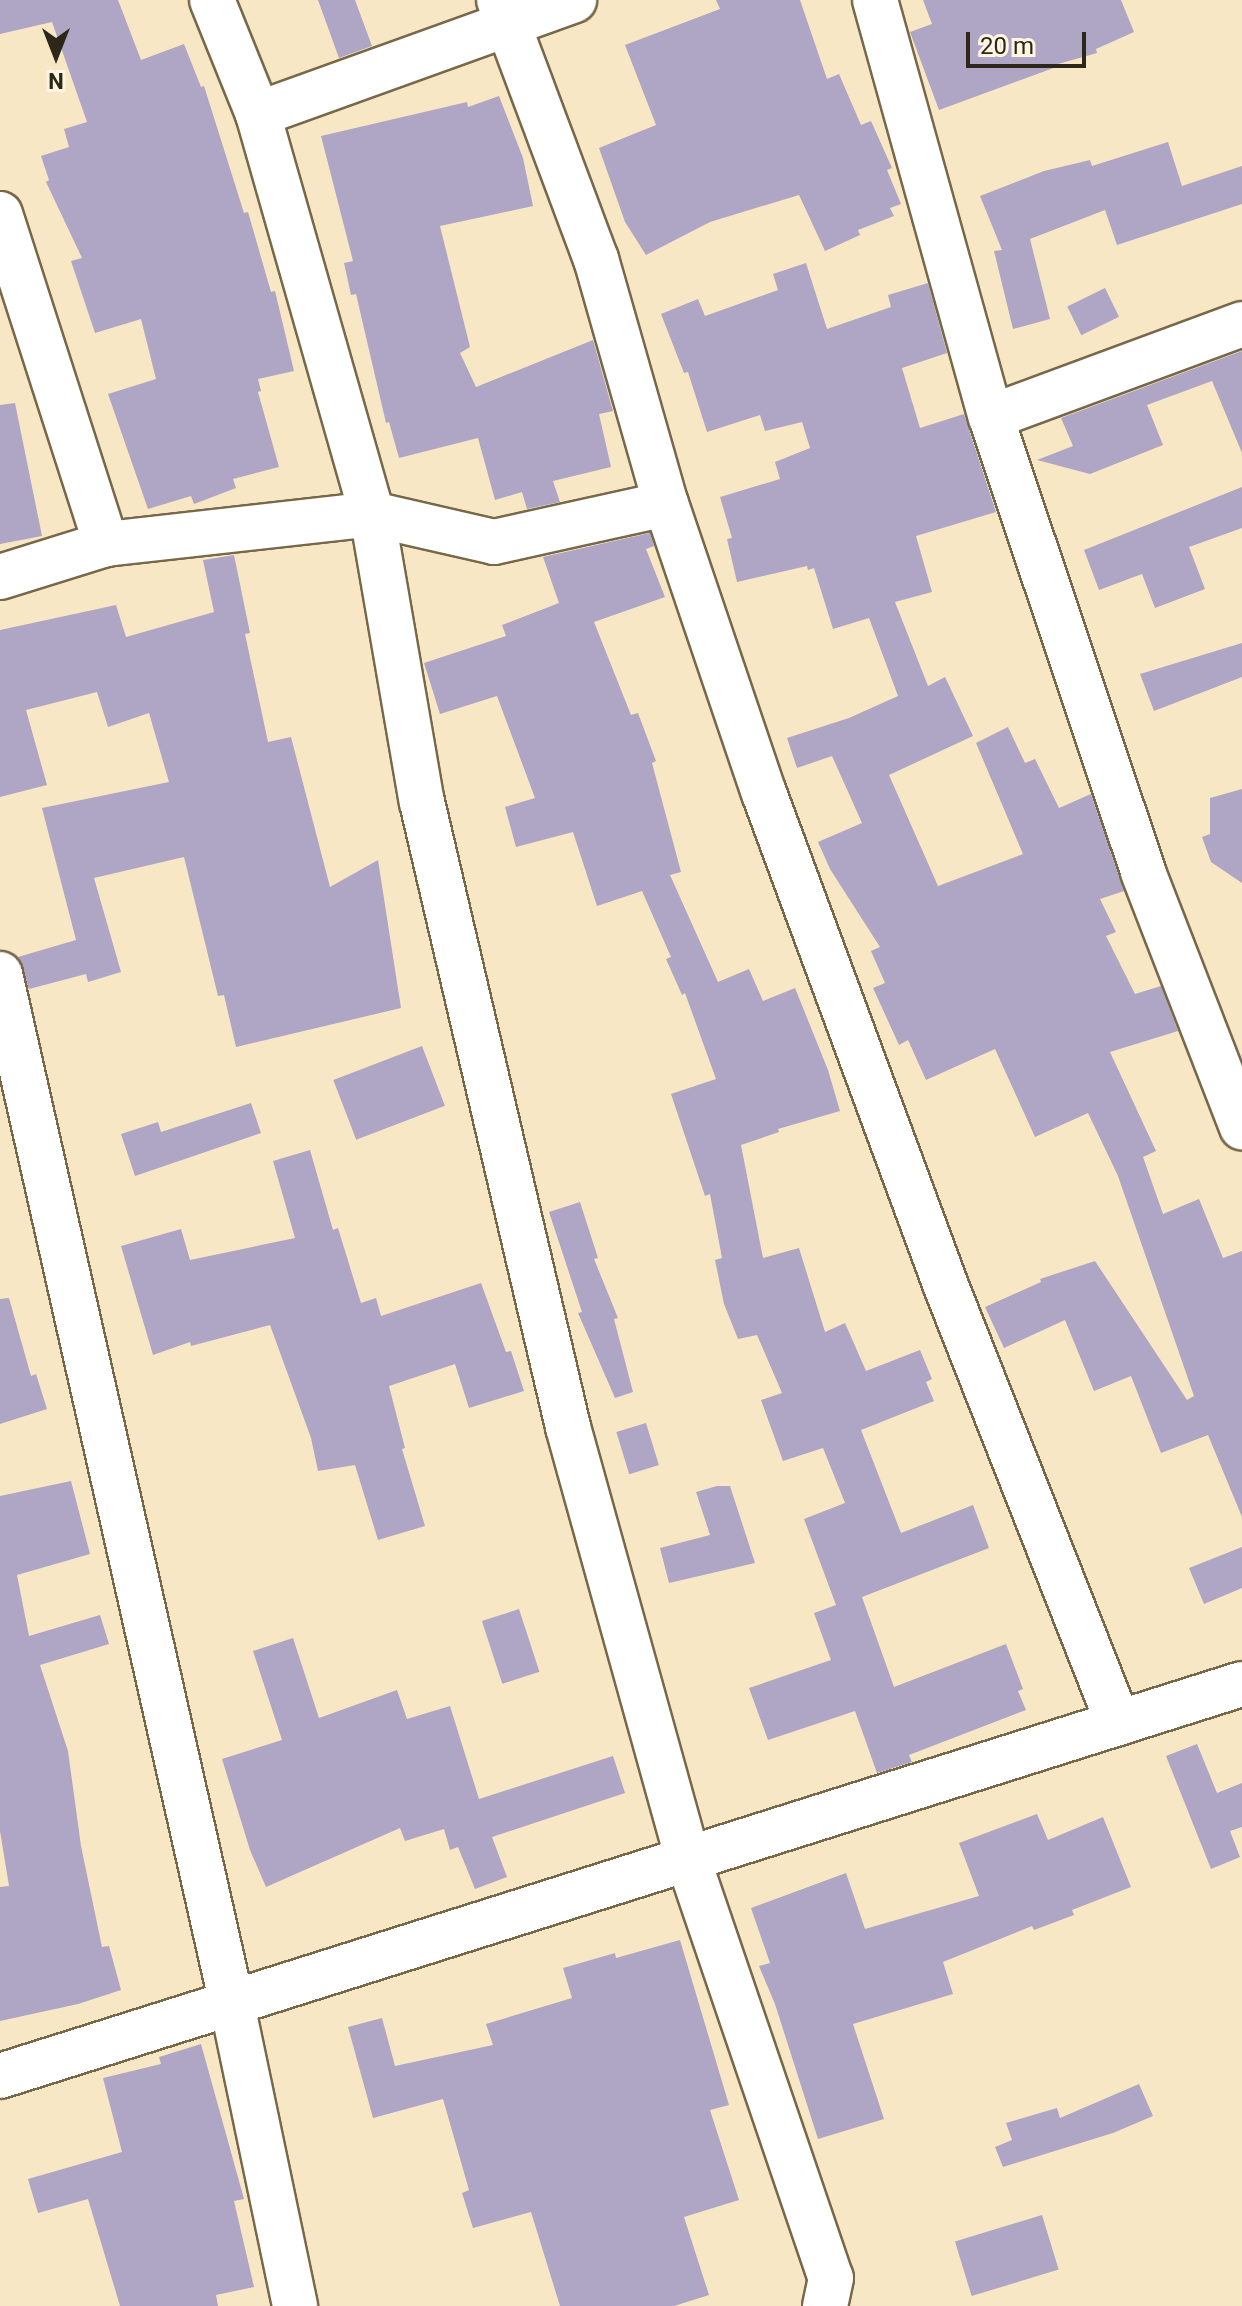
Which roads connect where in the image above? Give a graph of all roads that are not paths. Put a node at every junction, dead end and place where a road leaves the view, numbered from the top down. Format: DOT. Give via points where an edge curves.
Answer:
graph roads {
  1 [pos="212,0"];
  2 [pos="574,0"];
  3 [pos="875,0"];
  4 [pos="503,11"];
  5 [pos="258,114"];
  6 [pos="0,214"];
  7 [pos="1242,324"];
  8 [pos="991,417"];
  9 [pos="666,504"];
  10 [pos="372,514"];
  11 [pos="106,544"];
  12 [pos="0,577"];
  13 [pos="0,974"];
  14 [pos="10,1067"];
  15 [pos="1242,1127"];
  16 [pos="1242,1684"];
  17 [pos="1118,1723"];
  18 [pos="688,1859"];
  19 [pos="232,2004"];
  20 [pos="0,2076"];
  21 [pos="295,2306"];
  22 [pos="825,2306"];
  1 -- 5 [label="street"];
  2 -- 4 [label="street"];
  3 -- 8 [label="street"];
  4 -- 5 [label="street"];
  4 -- 9 [label="street" via="596,259"];
  5 -- 10 [label="street"];
  6 -- 11 [label="street"];
  7 -- 8 [label="street"];
  8 -- 15 [label="street" via="1143,872"];
  9 -- 10 [label="street" via="494,542"];
  9 -- 17 [label="street" via="764,793 946,1286"];
  10 -- 11 [label="street"];
  10 -- 18 [label="street" via="439,879 568,1427"];
  11 -- 12 [label="street"];
  13 -- 14 [label="street"];
  14 -- 19 [label="street"];
  16 -- 17 [label="street"];
  17 -- 18 [label="street"];
  18 -- 19 [label="street"];
  18 -- 22 [label="street" via="831,2278"];
  19 -- 20 [label="street"];
  19 -- 21 [label="street"];
}
